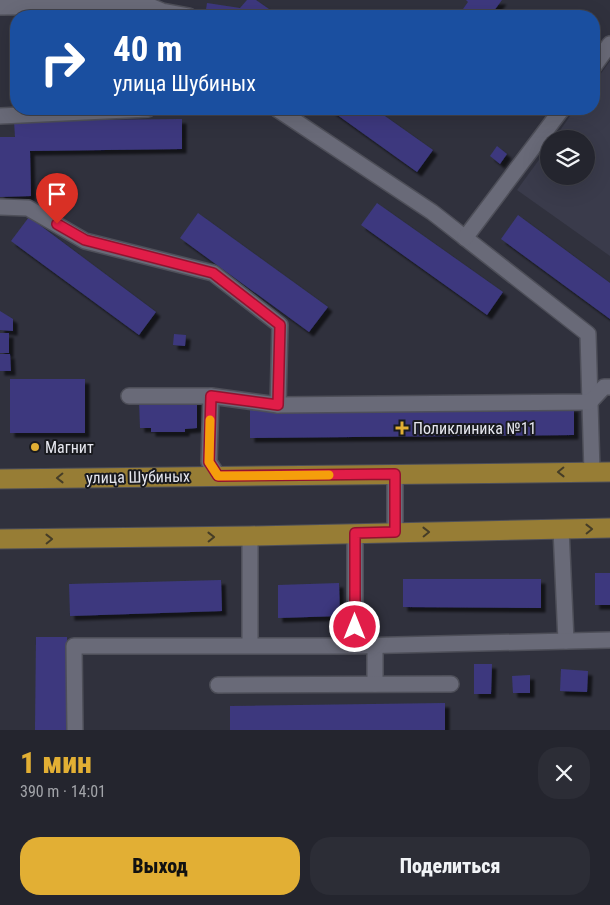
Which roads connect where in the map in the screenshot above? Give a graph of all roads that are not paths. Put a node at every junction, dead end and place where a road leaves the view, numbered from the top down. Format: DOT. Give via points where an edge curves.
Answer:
graph roads {
  1 [pos="0,7"];
  2 [pos="112,10"];
  3 [pos="610,44"];
  4 [pos="600,58"];
  5 [pos="21,115"];
  6 [pos="286,115"];
  7 [pos="557,115"];
  8 [pos="0,116"];
  9 [pos="0,207"];
  10 [pos="465,238"];
  11 [pos="610,388"];
  12 [pos="129,396"];
  13 [pos="211,396"];
  14 [pos="590,402"];
  15 [pos="278,405"];
  16 [pos="601,472"];
  17 [pos="395,474"];
  18 [pos="218,476"];
  19 [pos="0,479"];
  20 [pos="610,528"];
  21 [pos="561,529"];
  22 [pos="395,532"];
  23 [pos="355,533"];
  24 [pos="250,536"];
  25 [pos="0,539"];
  26 [pos="610,640"];
  27 [pos="566,641"];
  28 [pos="375,645"];
  29 [pos="250,646"];
  30 [pos="354,646"];
  31 [pos="374,684"];
  32 [pos="451,684"];
  33 [pos="218,685"];
  34 [pos="75,730"];
  1 -- 2 [label="street"];
  3 -- 4 [label="street"];
  5 -- 8 [label="street"];
  6 -- 10 [label="street" via="432,212"];
  7 -- 10 [label="street"];
  9 -- 15 [label="street" via="28,208 85,240 213,273 280,325"];
  10 -- 14 [label="street" via="588,334"];
  11 -- 14 [label="street" via="604,388"];
  12 -- 13 [label="street"];
  13 -- 15 [label="street"];
  13 -- 18 [label="street" via="209,462"];
  14 -- 15 [label="street"];
  14 -- 16 [label="street"];
  16 -- 17 [label="main road, улица Шубиных, one-way"];
  17 -- 18 [label="main road, улица Шубиных"];
  17 -- 22 [label="street"];
  18 -- 19 [label="main road, улица Шубиных, one-way"];
  21 -- 20 [label="main road, one-way"];
  22 -- 21 [label="main road, one-way"];
  21 -- 27 [label="street"];
  22 -- 23 [label="main road"];
  23 -- 24 [label="main road"];
  23 -- 30 [label="street"];
  25 -- 24 [label="main road, one-way"];
  24 -- 29 [label="street"];
  26 -- 27 [label="street"];
  27 -- 28 [label="street"];
  28 -- 30 [label="street"];
  28 -- 31 [label="street"];
  29 -- 30 [label="street"];
  29 -- 34 [label="street" via="74,646"];
  31 -- 32 [label="street"];
  31 -- 33 [label="street"];
}
